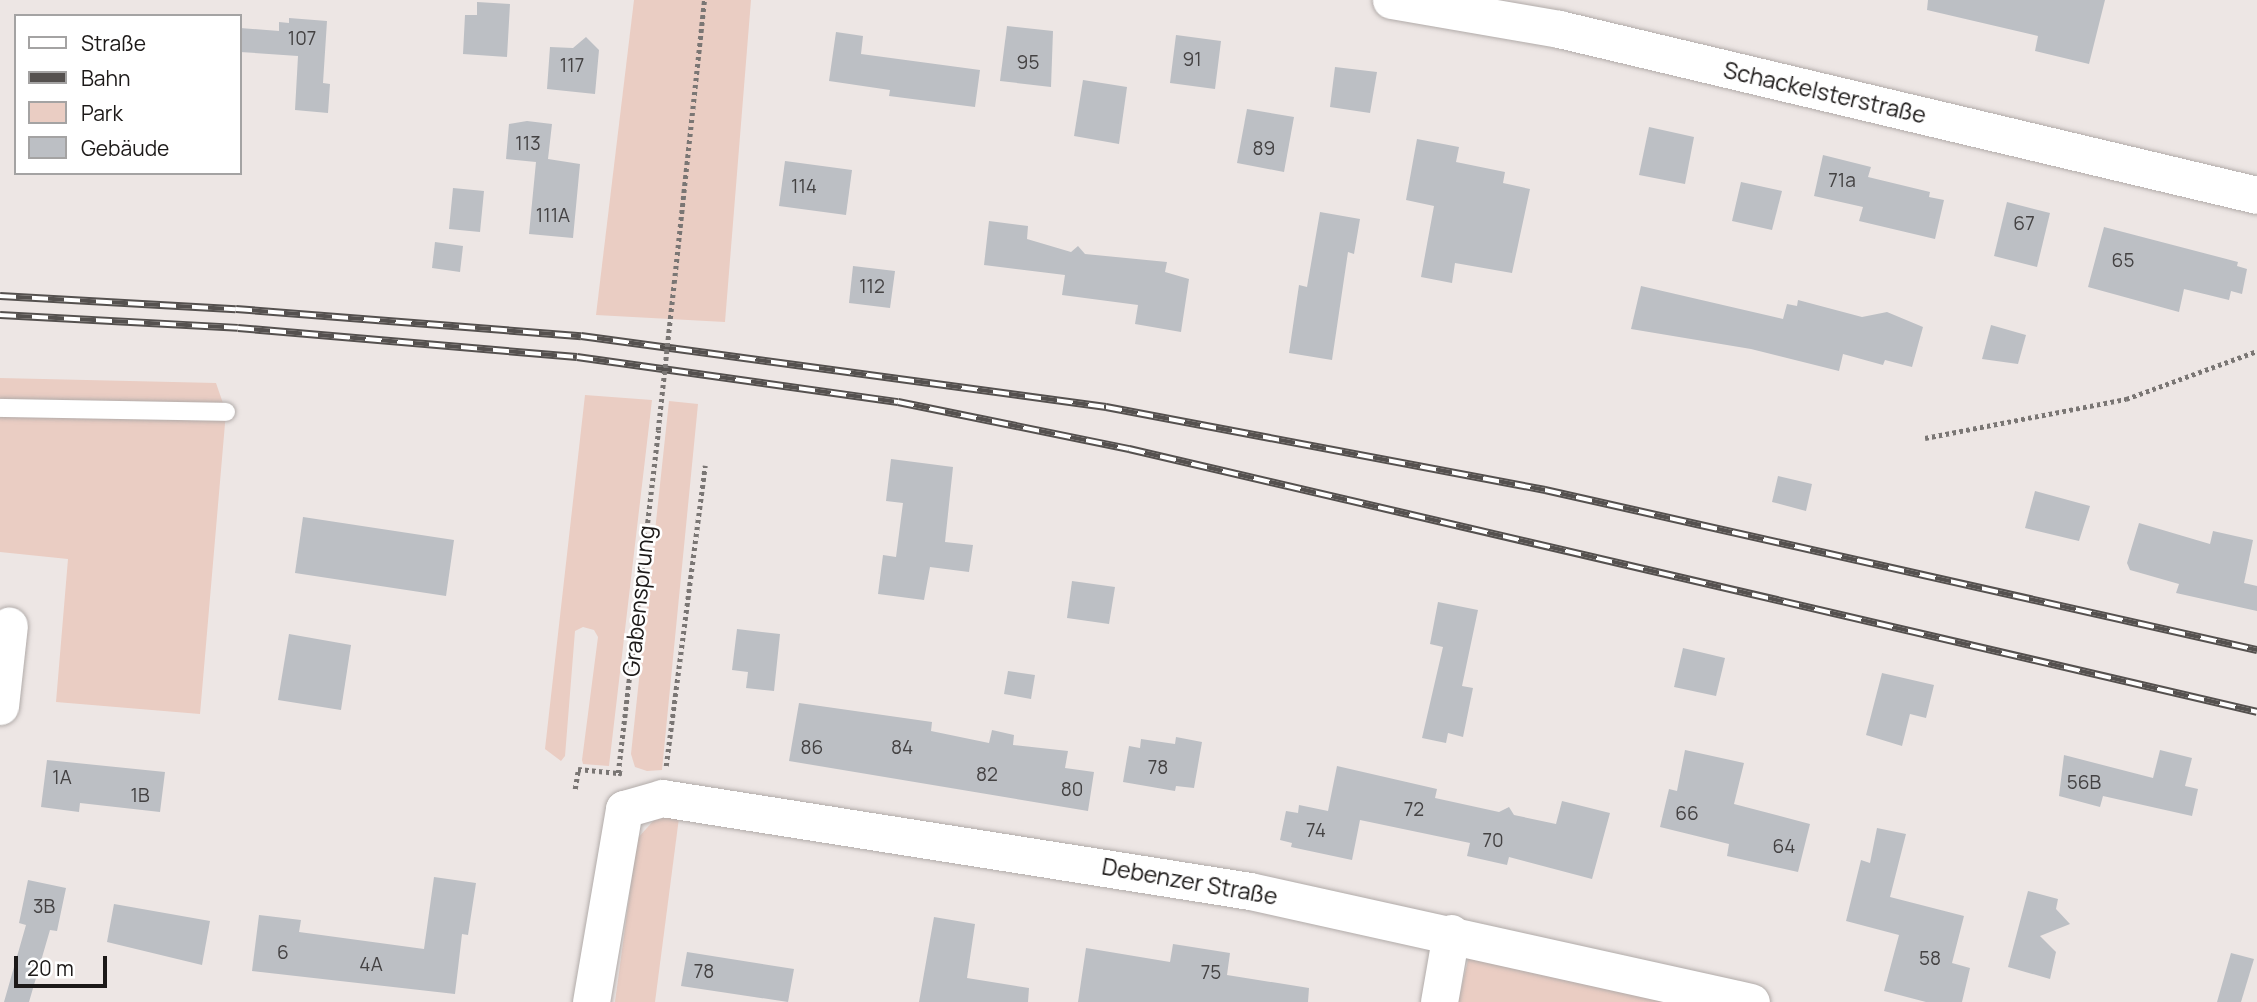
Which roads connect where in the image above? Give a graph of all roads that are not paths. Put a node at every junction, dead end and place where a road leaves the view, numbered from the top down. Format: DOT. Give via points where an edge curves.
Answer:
graph roads {
  1 [pos="1391,0"];
  2 [pos="1563,14"];
  3 [pos="2257,195"];
  4 [pos="0,408"];
  5 [pos="226,412"];
  6 [pos="9,625"];
  7 [pos="0,706"];
  8 [pos="1451,933"];
  9 [pos="591,1002"];
  10 [pos="1439,1002"];
  11 [pos="1751,1002"];
  1 -- 2 [label="street, Schackelsterstraße"];
  2 -- 3 [label="street, Schackelsterstraße"];
  4 -- 5 [label="lane"];
  6 -- 7 [label="street"];
  8 -- 9 [label="street, Debenzer Straße" via="1155,874 626,792"];
  8 -- 10 [label="street"];
  8 -- 11 [label="street, Debenzer Straße"];
}
